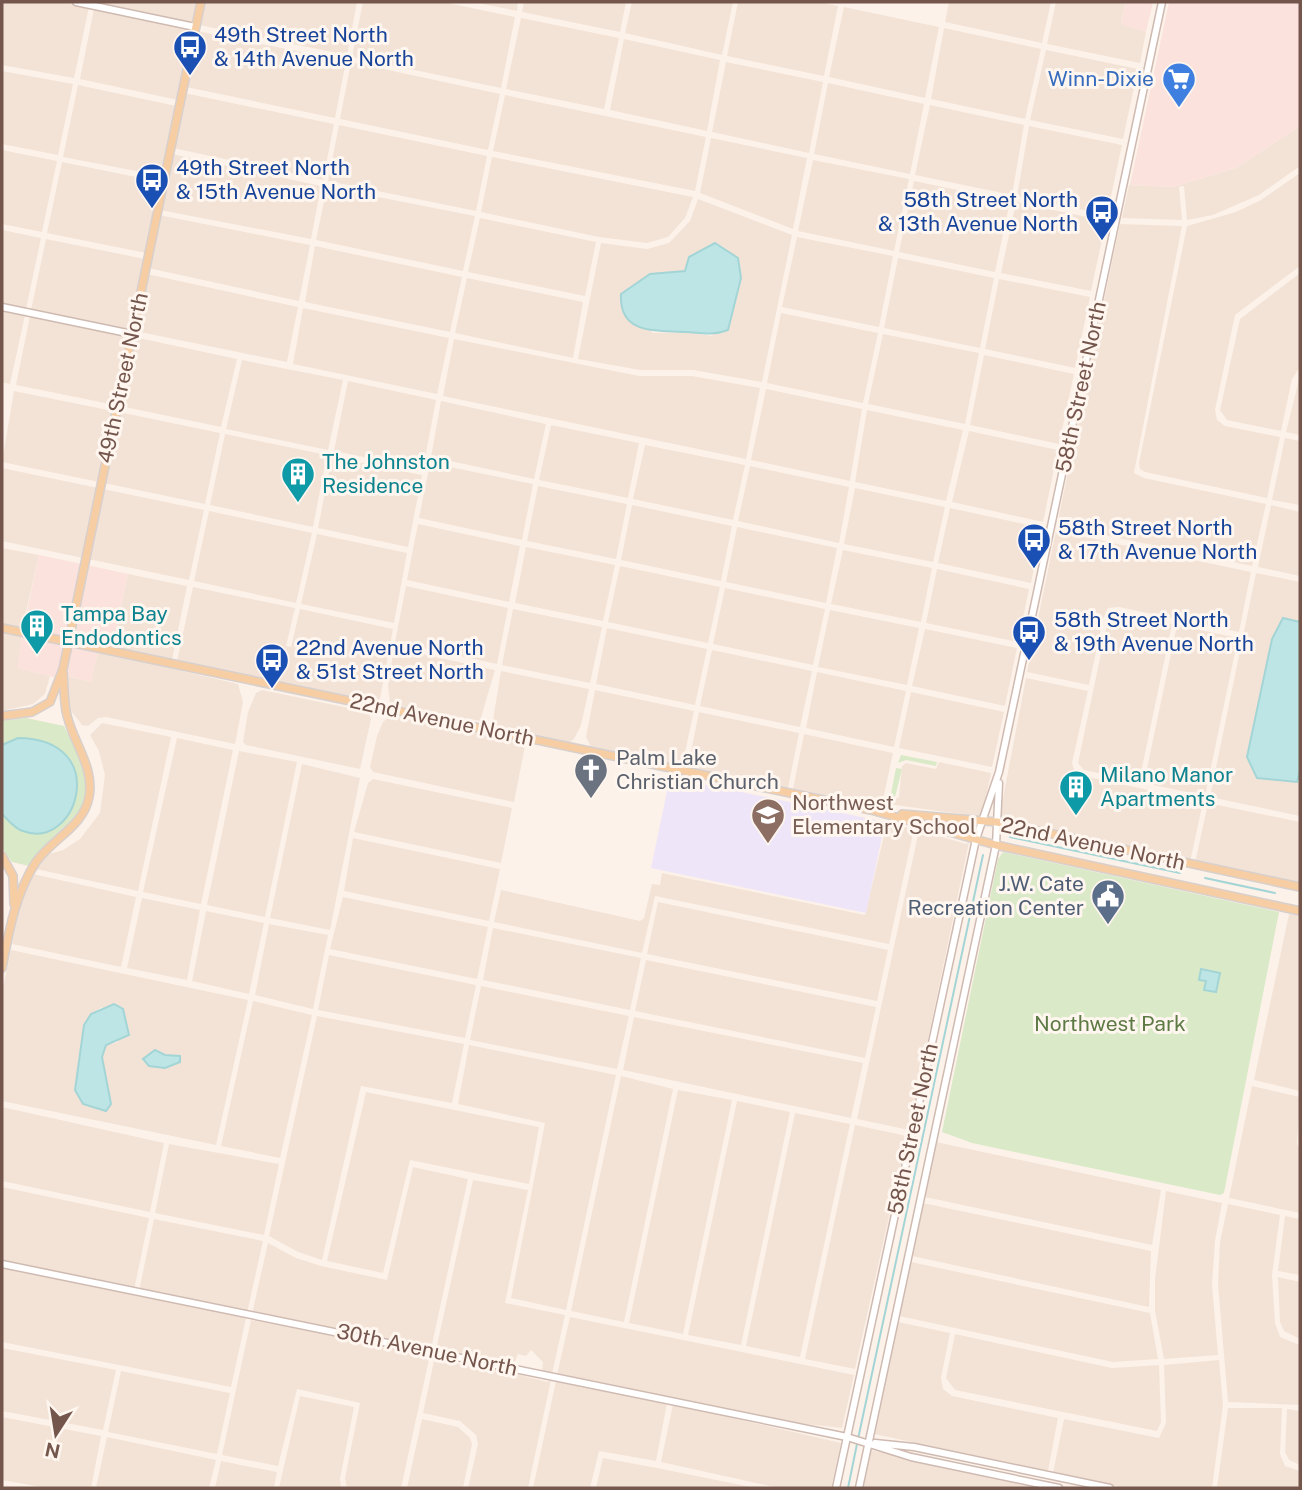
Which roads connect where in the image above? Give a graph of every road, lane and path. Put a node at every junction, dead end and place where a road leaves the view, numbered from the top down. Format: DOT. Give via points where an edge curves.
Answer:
graph roads {
  1 [pos="76,2"];
  2 [pos="201,2"];
  3 [pos="1162,2"];
  4 [pos="195,27"];
  5 [pos="2,307"];
  6 [pos="132,334"];
  7 [pos="2,628"];
  8 [pos="69,642"];
  9 [pos="63,669"];
  10 [pos="2,716"];
  11 [pos="999,772"];
  12 [pos="883,813"];
  13 [pos="984,821"];
  14 [pos="997,822"];
  15 [pos="976,839"];
  16 [pos="996,845"];
  17 [pos="2,856"];
  18 [pos="1300,887"];
  19 [pos="1300,911"];
  20 [pos="14,913"];
  21 [pos="2,968"];
  22 [pos="2,1264"];
  23 [pos="849,1438"];
  24 [pos="867,1442"];
  25 [pos="836,1488"];
  26 [pos="859,1488"];
  27 [pos="1059,1488"];
  28 [pos="1111,1488"];
  1 -- 4 [label="street"];
  2 -- 4 [label="main road, 49th Street North"];
  3 -- 11 [label="street, 58th Street North"];
  4 -- 6 [label="main road, 49th Street North"];
  5 -- 6 [label="street"];
  6 -- 8 [label="main road, 49th Street North"];
  7 -- 8 [label="main road, 22nd Avenue North"];
  8 -- 9 [label="main road, 49th Street North"];
  8 -- 12 [label="main road, 22nd Avenue North"];
  9 -- 10 [label="main road, 49th Street North" via="50,702 32,712"];
  9 -- 20 [label="main road" via="66,712 90,788 81,817 37,862"];
  11 -- 13 [label="street, 58th Street North"];
  11 -- 14 [label="street, 58th Street North"];
  12 -- 13 [label="main road, 22nd Avenue North"];
  12 -- 15 [label="main road, 22nd Avenue North"];
  13 -- 14 [label="main road, 22nd Avenue North"];
  13 -- 15 [label="street, 58th Street North"];
  14 -- 16 [label="street, 58th Street North"];
  14 -- 18 [label="main road, 22nd Avenue North"];
  15 -- 16 [label="main road, 22nd Avenue North"];
  15 -- 23 [label="street, 58th Street North"];
  16 -- 19 [label="main road, 22nd Avenue North"];
  16 -- 24 [label="street, 58th Street North"];
  17 -- 20 [label="main road" via="13,876"];
  20 -- 21 [label="main road"];
  22 -- 23 [label="street, 30th Avenue North"];
  23 -- 24 [label="street, 30th Avenue North"];
  23 -- 25 [label="street, 58th Street North"];
  24 -- 26 [label="street, 58th Street North"];
  24 -- 27 [label="street" via="911,1457"];
  24 -- 28 [label="street" via="914,1447"];
}
